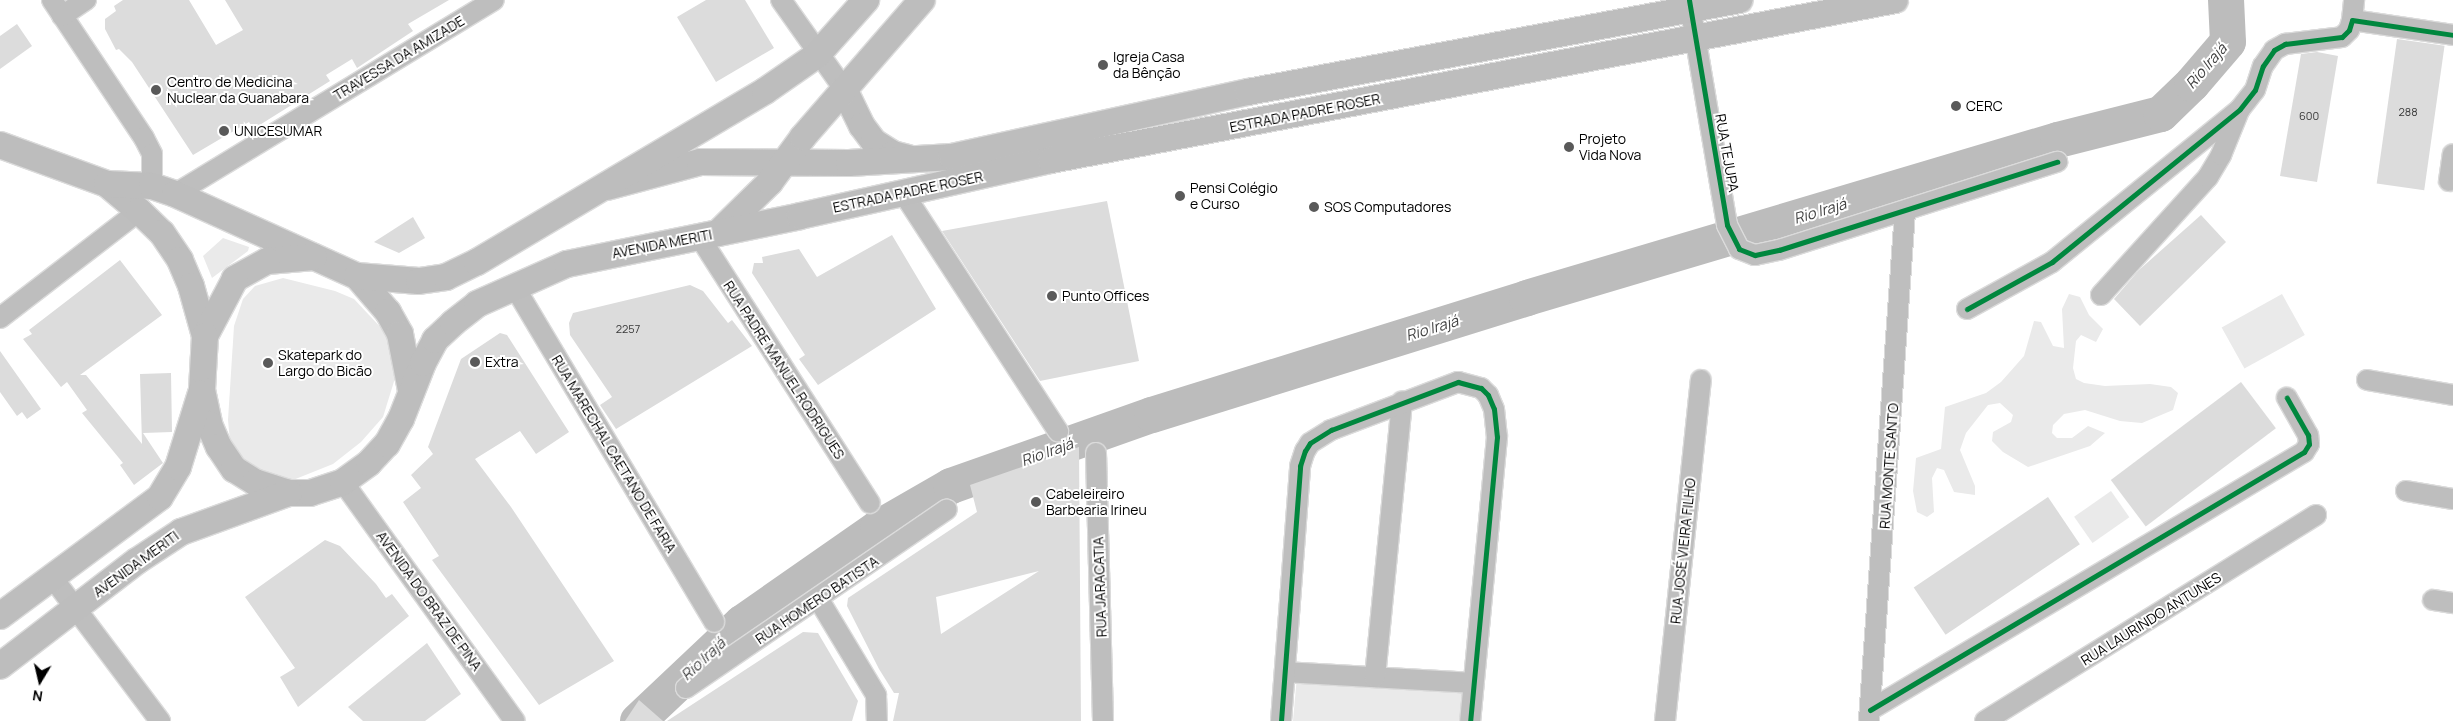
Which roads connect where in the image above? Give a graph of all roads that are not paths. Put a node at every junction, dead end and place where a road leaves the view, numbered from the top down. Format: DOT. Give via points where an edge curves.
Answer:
graph roads {
  1 [pos="86,0"];
  2 [pos="494,0"];
  3 [pos="781,0"];
  4 [pos="866,0"];
  5 [pos="922,0"];
  6 [pos="1739,0"];
  7 [pos="1895,0"];
  8 [pos="1690,5"];
  9 [pos="56,8"];
  10 [pos="2353,10"];
  11 [pos="2453,35"];
  12 [pos="1696,36"];
  13 [pos="817,55"];
  14 [pos="844,88"];
  15 [pos="2240,109"];
  16 [pos="0,145"];
  17 [pos="2453,154"];
  18 [pos="916,160"];
  19 [pos="786,162"];
  20 [pos="2057,162"];
  21 [pos="2449,181"];
  22 [pos="107,184"];
  23 [pos="607,186"];
  24 [pos="163,190"];
  25 [pos="904,194"];
  26 [pos="138,211"];
  27 [pos="1905,211"];
  28 [pos="708,235"];
  29 [pos="314,257"];
  30 [pos="357,276"];
  31 [pos="514,286"];
  32 [pos="2101,295"];
  33 [pos="1967,309"];
  34 [pos="0,318"];
  35 [pos="205,336"];
  36 [pos="1701,380"];
  37 [pos="2367,380"];
  38 [pos="202,390"];
  39 [pos="411,391"];
  40 [pos="2453,396"];
  41 [pos="2288,398"];
  42 [pos="1402,401"];
  43 [pos="1058,431"];
  44 [pos="1096,453"];
  45 [pos="343,482"];
  46 [pos="2406,491"];
  47 [pos="289,493"];
  48 [pos="2453,499"];
  49 [pos="870,503"];
  50 [pos="947,509"];
  51 [pos="2316,515"];
  52 [pos="52,577"];
  53 [pos="819,600"];
  54 [pos="2433,600"];
  55 [pos="2453,603"];
  56 [pos="76,608"];
  57 [pos="0,616"];
  58 [pos="714,622"];
  59 [pos="0,666"];
  60 [pos="1285,672"];
  61 [pos="1375,677"];
  62 [pos="1473,683"];
  63 [pos="686,688"];
  64 [pos="1869,715"];
  65 [pos="160,721"];
  66 [pos="516,721"];
  67 [pos="877,721"];
  68 [pos="1103,721"];
  69 [pos="1281,721"];
  70 [pos="1470,721"];
  71 [pos="1665,721"];
  72 [pos="1985,721"];
  1 -- 9 [label="street"];
  2 -- 24 [label="street, TRAVESSA DA AMIZADE"];
  3 -- 13 [label="street"];
  4 -- 13 [label="main road"];
  5 -- 14 [label="main road, AVENIDA MERITI"];
  6 -- 8 [label="main road, ESTRADA PADRE ROSER"];
  7 -- 12 [label="main road, ESTRADA PADRE ROSER"];
  8 -- 12 [label="street, RUA TEJUPA"];
  8 -- 18 [label="main road, ESTRADA PADRE ROSER" via="1248,92 952,158"];
  9 -- 24 [label="street" via="152,154"];
  10 -- 11 [label="street"];
  10 -- 15 [label="street" via="2349,30 2342,37 2286,44 2274,50 2255,90"];
  12 -- 25 [label="main road, ESTRADA PADRE ROSER" via="1237,127 1051,160"];
  12 -- 27 [label="street, RUA TEJUPA" via="1731,234 1739,250 1754,255"];
  13 -- 14 [label="street"];
  13 -- 23 [label="main road" via="757,96"];
  14 -- 18 [label="main road" via="874,142 893,154"];
  14 -- 19 [label="main road, AVENIDA MERITI"];
  15 -- 32 [label="street" via="2208,177"];
  15 -- 33 [label="street" via="2052,262"];
  16 -- 22 [label="main road"];
  17 -- 21 [label="street"];
  18 -- 19 [label="main road, ESTRADA PADRE ROSER"];
  19 -- 23 [label="main road, ESTRADA PADRE ROSER" via="700,162"];
  19 -- 28 [label="main road, AVENIDA MERITI" via="749,204"];
  20 -- 27 [label="street, RUA TEJUPA"];
  22 -- 24 [label="main road"];
  22 -- 26 [label="main road"];
  23 -- 30 [label="main road" via="446,278 419,281"];
  24 -- 29 [label="main road"];
  25 -- 28 [label="main road, ESTRADA PADRE ROSER"];
  25 -- 43 [label="street"];
  26 -- 34 [label="street"];
  26 -- 35 [label="main road" via="162,233 180,260"];
  27 -- 64 [label="street, RUA MONTE SANTO"];
  28 -- 31 [label="main road, AVENIDA MERITI" via="567,264"];
  28 -- 49 [label="street, RUA PADRE MANUEL RODRIGUES"];
  29 -- 30 [label="main road"];
  29 -- 35 [label="main road" via="267,261 235,279"];
  30 -- 39 [label="main road" via="388,312 400,334"];
  31 -- 39 [label="main road, AVENIDA MERITI" via="477,304 436,340"];
  31 -- 58 [label="street, RUA MARECHAL CAETANO DE FARIA"];
  35 -- 38 [label="main road"];
  36 -- 71 [label="street, RUA JOSÉ VIEIRA FILHO"];
  37 -- 40 [label="street"];
  38 -- 47 [label="main road" via="209,424 234,469 255,482"];
  38 -- 52 [label="main road" via="184,452 160,497"];
  39 -- 45 [label="main road, AVENIDA MERITI" via="387,444 369,463"];
  41 -- 64 [label="street" via="2308,434 2309,444 2304,452"];
  42 -- 60 [label="street" via="1320,435 1305,451 1300,466"];
  42 -- 61 [label="street"];
  42 -- 62 [label="street" via="1458,382 1481,388 1494,409 1496,458"];
  44 -- 68 [label="street, RUA JARACATIA"];
  45 -- 47 [label="main road, AVENIDA MERITI" via="310,493"];
  45 -- 66 [label="street, AVENIDA DO BRAZ DE PINA"];
  46 -- 48 [label="street"];
  47 -- 56 [label="main road, AVENIDA MERITI" via="181,532"];
  50 -- 53 [label="street, RUA HOMERO BATISTA"];
  51 -- 72 [label="street, RUA LAURINDO ANTUNES"];
  52 -- 56 [label="street"];
  52 -- 57 [label="main road"];
  53 -- 63 [label="street, RUA HOMERO BATISTA"];
  53 -- 67 [label="street" via="876,695"];
  54 -- 55 [label="street"];
  56 -- 59 [label="main road, AVENIDA MERITI"];
  56 -- 65 [label="street"];
  60 -- 61 [label="street"];
  60 -- 69 [label="street"];
  61 -- 62 [label="street"];
  62 -- 70 [label="street"];
}
